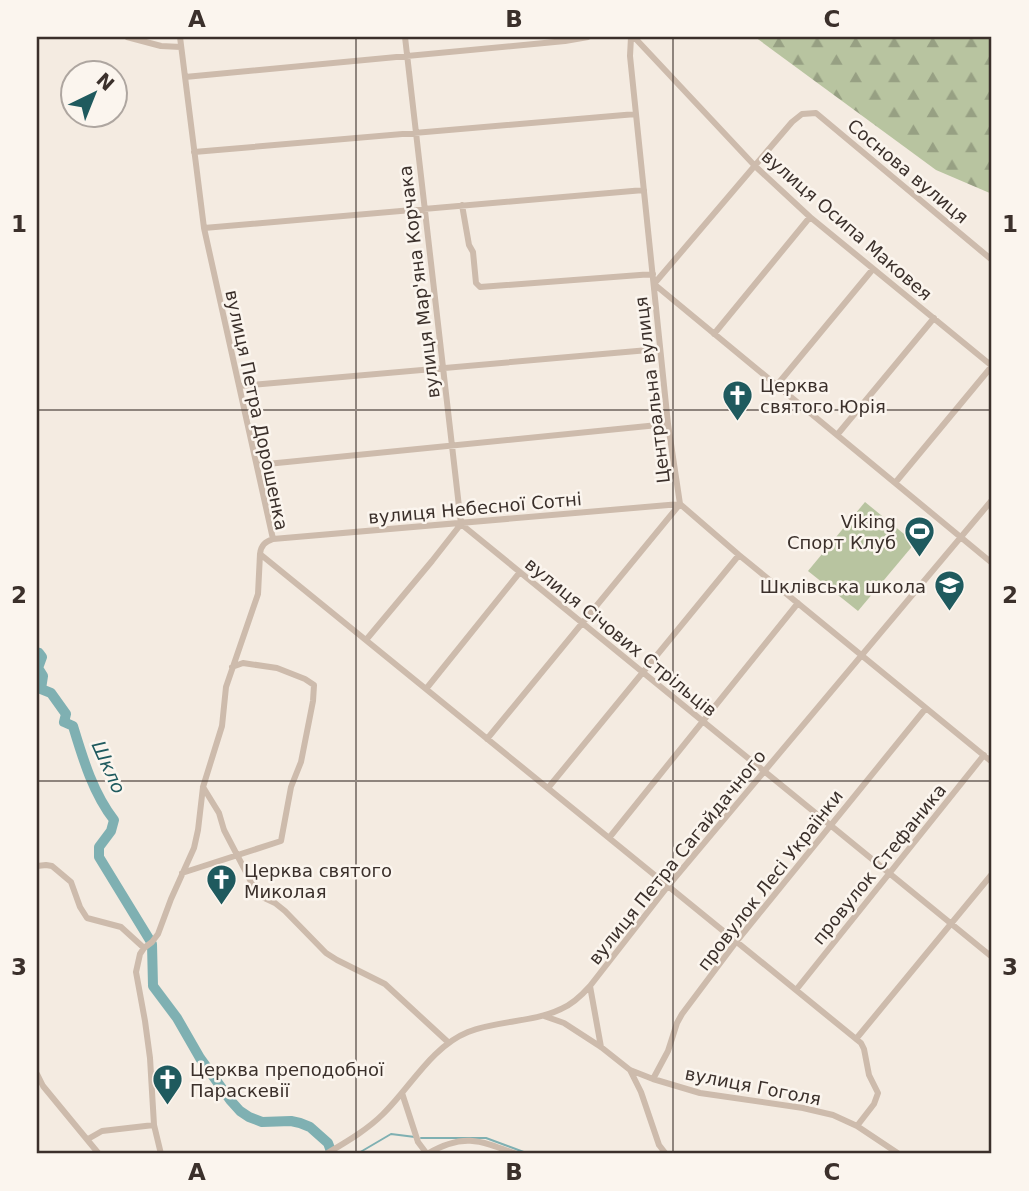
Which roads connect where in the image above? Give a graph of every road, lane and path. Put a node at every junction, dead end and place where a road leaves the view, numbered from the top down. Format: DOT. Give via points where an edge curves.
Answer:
graph roads {
  1 [pos="127,37"];
  2 [pos="180,37"];
  3 [pos="405,37"];
  4 [pos="588,37"];
  5 [pos="633,37"];
  6 [pos="181,47"];
  7 [pos="407,56"];
  8 [pos="185,77"];
  9 [pos="636,114"];
  10 [pos="416,133"];
  11 [pos="194,152"];
  12 [pos="755,166"];
  13 [pos="644,190"];
  14 [pos="462,205"];
  15 [pos="424,209"];
  16 [pos="810,217"];
  17 [pos="204,228"];
  18 [pos="992,260"];
  19 [pos="873,269"];
  20 [pos="653,274"];
  21 [pos="654,284"];
  22 [pos="934,318"];
  23 [pos="714,334"];
  24 [pos="660,349"];
  25 [pos="992,366"];
  26 [pos="443,368"];
  27 [pos="239,386"];
  28 [pos="777,386"];
  29 [pos="668,424"];
  30 [pos="837,435"];
  31 [pos="452,446"];
  32 [pos="257,465"];
  33 [pos="895,483"];
  34 [pos="992,500"];
  35 [pos="680,504"];
  36 [pos="461,524"];
  37 [pos="961,537"];
  38 [pos="273,540"];
  39 [pos="260,554"];
  40 [pos="740,555"];
  41 [pos="992,563"];
  42 [pos="520,572"];
  43 [pos="798,603"];
  44 [pos="581,622"];
  45 [pos="366,640"];
  46 [pos="862,656"];
  47 [pos="232,667"];
  48 [pos="643,672"];
  49 [pos="426,689"];
  50 [pos="926,708"];
  51 [pos="703,721"];
  52 [pos="487,738"];
  53 [pos="984,755"];
  54 [pos="992,762"];
  55 [pos="764,771"];
  56 [pos="203,788"];
  57 [pos="548,788"];
  58 [pos="831,825"];
  59 [pos="609,838"];
  60 [pos="238,855"];
  61 [pos="37,866"];
  62 [pos="182,873"];
  63 [pos="890,873"];
  64 [pos="992,874"];
  65 [pos="668,886"];
  66 [pos="951,923"];
  67 [pos="736,942"];
  68 [pos="144,948"];
  69 [pos="992,957"];
  70 [pos="590,986"];
  71 [pos="796,990"];
  72 [pos="542,1015"];
  73 [pos="856,1039"];
  74 [pos="449,1043"];
  75 [pos="601,1047"];
  76 [pos="630,1070"];
  77 [pos="37,1074"];
  78 [pos="653,1079"];
  79 [pos="401,1093"];
  80 [pos="154,1125"];
  81 [pos="857,1126"];
  82 [pos="88,1139"];
  83 [pos="888,1147"];
  84 [pos="99,1154"];
  85 [pos="160,1154"];
  86 [pos="326,1154"];
  87 [pos="427,1154"];
  88 [pos="516,1154"];
  89 [pos="666,1154"];
  90 [pos="880,1154"];
  91 [pos="899,1154"];
  1 -- 6 [label="street"];
  2 -- 6 [label="street, вулиця Петра Дорошенка"];
  3 -- 7 [label="street, вулиця Мар'яна Корчака"];
  4 -- 7 [label="street"];
  5 -- 9 [label="street, Центральна вулиця" via="630,57"];
  5 -- 12 [label="street, вулиця Осипа Маковея"];
  6 -- 8 [label="street, вулиця Петра Дорошенка"];
  7 -- 8 [label="street"];
  7 -- 10 [label="street, вулиця Мар'яна Корчака"];
  8 -- 11 [label="street, вулиця Петра Дорошенка"];
  9 -- 10 [label="street"];
  9 -- 13 [label="street, Центральна вулиця"];
  10 -- 11 [label="street"];
  10 -- 15 [label="street, вулиця Мар'яна Корчака"];
  11 -- 17 [label="street, вулиця Петра Дорошенка"];
  12 -- 16 [label="street, вулиця Осипа Маковея"];
  12 -- 18 [label="street, Соснова вулиця" via="792,121 816,113"];
  12 -- 21 [label="street"];
  13 -- 14 [label="street"];
  13 -- 20 [label="street, Центральна вулиця"];
  14 -- 15 [label="street"];
  14 -- 20 [label="street" via="480,287"];
  15 -- 17 [label="street"];
  15 -- 26 [label="street, вулиця Мар'яна Корчака"];
  16 -- 19 [label="street, вулиця Осипа Маковея"];
  16 -- 23 [label="street"];
  17 -- 27 [label="street, вулиця Петра Дорошенка"];
  19 -- 22 [label="street, вулиця Осипа Маковея"];
  19 -- 28 [label="street"];
  20 -- 21 [label="street, Центральна вулиця"];
  21 -- 23 [label="street"];
  21 -- 24 [label="street, Центральна вулиця"];
  22 -- 25 [label="street, вулиця Осипа Маковея"];
  22 -- 30 [label="street"];
  23 -- 28 [label="street"];
  24 -- 26 [label="street"];
  24 -- 29 [label="street, Центральна вулиця"];
  25 -- 33 [label="street"];
  26 -- 27 [label="street"];
  26 -- 31 [label="street, вулиця Мар'яна Корчака"];
  27 -- 32 [label="street, вулиця Петра Дорошенка"];
  28 -- 30 [label="street"];
  29 -- 31 [label="street"];
  29 -- 35 [label="street, Центральна вулиця"];
  30 -- 33 [label="street"];
  31 -- 32 [label="street"];
  31 -- 36 [label="street, вулиця Мар'яна Корчака"];
  32 -- 38 [label="street, вулиця Петра Дорошенка"];
  33 -- 37 [label="street"];
  34 -- 37 [label="street, вулиця Петра Сагайдачного"];
  35 -- 36 [label="street, вулиця Небесної Сотні"];
  35 -- 40 [label="street, Центральна вулиця"];
  35 -- 44 [label="street"];
  36 -- 38 [label="street, вулиця Небесної Сотні"];
  36 -- 42 [label="street, вулиця Січових Стрільців"];
  36 -- 45 [label="street"];
  37 -- 41 [label="street"];
  37 -- 46 [label="street, вулиця Петра Сагайдачного"];
  38 -- 39 [label="street, вулиця Петра Дорошенка" via="263,545"];
  39 -- 45 [label="street, вулиця Петра Дорошенка"];
  39 -- 47 [label="street" via="258,594"];
  40 -- 43 [label="street, Центральна вулиця"];
  40 -- 48 [label="street"];
  42 -- 44 [label="street, вулиця Січових Стрільців"];
  42 -- 49 [label="street"];
  43 -- 46 [label="street, Центральна вулиця"];
  43 -- 51 [label="street"];
  44 -- 48 [label="street, вулиця Січових Стрільців"];
  44 -- 52 [label="street"];
  45 -- 49 [label="street, вулиця Петра Дорошенка"];
  46 -- 50 [label="street, Центральна вулиця"];
  46 -- 55 [label="street, вулиця Петра Сагайдачного"];
  47 -- 56 [label="street" via="222,726"];
  47 -- 60 [label="street" via="243,663 276,668 314,685 281,841"];
  48 -- 51 [label="street, вулиця Січових Стрільців"];
  48 -- 57 [label="street"];
  49 -- 52 [label="street, вулиця Петра Дорошенка"];
  50 -- 53 [label="street, Центральна вулиця"];
  50 -- 58 [label="street, провулок Лесі Українки"];
  51 -- 55 [label="street, вулиця Січових Стрільців"];
  51 -- 59 [label="street"];
  52 -- 57 [label="street, вулиця Петра Дорошенка"];
  53 -- 54 [label="street, Центральна вулиця"];
  53 -- 63 [label="street, провулок Стефаника"];
  55 -- 58 [label="street, вулиця Січових Стрільців"];
  55 -- 65 [label="street, вулиця Петра Сагайдачного"];
  56 -- 60 [label="street"];
  56 -- 62 [label="street" via="196,839"];
  57 -- 59 [label="street, вулиця Петра Дорошенка"];
  58 -- 63 [label="street, вулиця Січових Стрільців"];
  58 -- 67 [label="street, провулок Лесі Українки"];
  59 -- 65 [label="street, вулиця Петра Дорошенка"];
  60 -- 62 [label="street"];
  60 -- 74 [label="street" via="258,895 285,911 326,953 385,984"];
  61 -- 68 [label="street" via="52,866 71,881 87,918 121,928"];
  62 -- 68 [label="street" via="158,934"];
  63 -- 66 [label="street, вулиця Січових Стрільців"];
  63 -- 71 [label="street, провулок Стефаника"];
  64 -- 66 [label="street"];
  65 -- 67 [label="street, вулиця Петра Дорошенка"];
  65 -- 70 [label="street, вулиця Петра Сагайдачного"];
  66 -- 69 [label="street, вулиця Січових Стрільців"];
  66 -- 73 [label="street"];
  67 -- 71 [label="street, вулиця Петра Дорошенка"];
  67 -- 78 [label="street, провулок Лесі Українки" via="677,1023"];
  68 -- 80 [label="street" via="136,972 150,1058"];
  70 -- 72 [label="street, вулиця Петра Сагайдачного" via="569,1005"];
  70 -- 75 [label="street"];
  71 -- 73 [label="street, вулиця Петра Дорошенка"];
  72 -- 74 [label="street, вулиця Петра Сагайдачного" via="467,1032"];
  72 -- 75 [label="street, вулиця Гоголя"];
  73 -- 81 [label="street" via="864,1049 878,1093"];
  74 -- 79 [label="street, вулиця Петра Сагайдачного"];
  75 -- 76 [label="street, вулиця Гоголя"];
  76 -- 78 [label="street, вулиця Гоголя"];
  76 -- 89 [label="street"];
  77 -- 82 [label="street"];
  78 -- 81 [label="street, вулиця Гоголя" via="700,1093 803,1108"];
  79 -- 86 [label="street, вулиця Петра Сагайдачного" via="383,1115"];
  79 -- 87 [label="street" via="418,1142"];
  80 -- 82 [label="street" via="102,1132"];
  80 -- 85 [label="street"];
  81 -- 83 [label="street, вулиця Гоголя"];
  82 -- 84 [label="street"];
  83 -- 90 [label="street"];
  83 -- 91 [label="street, вулиця Гоголя"];
  87 -- 88 [label="street" via="468,1140"];
}
